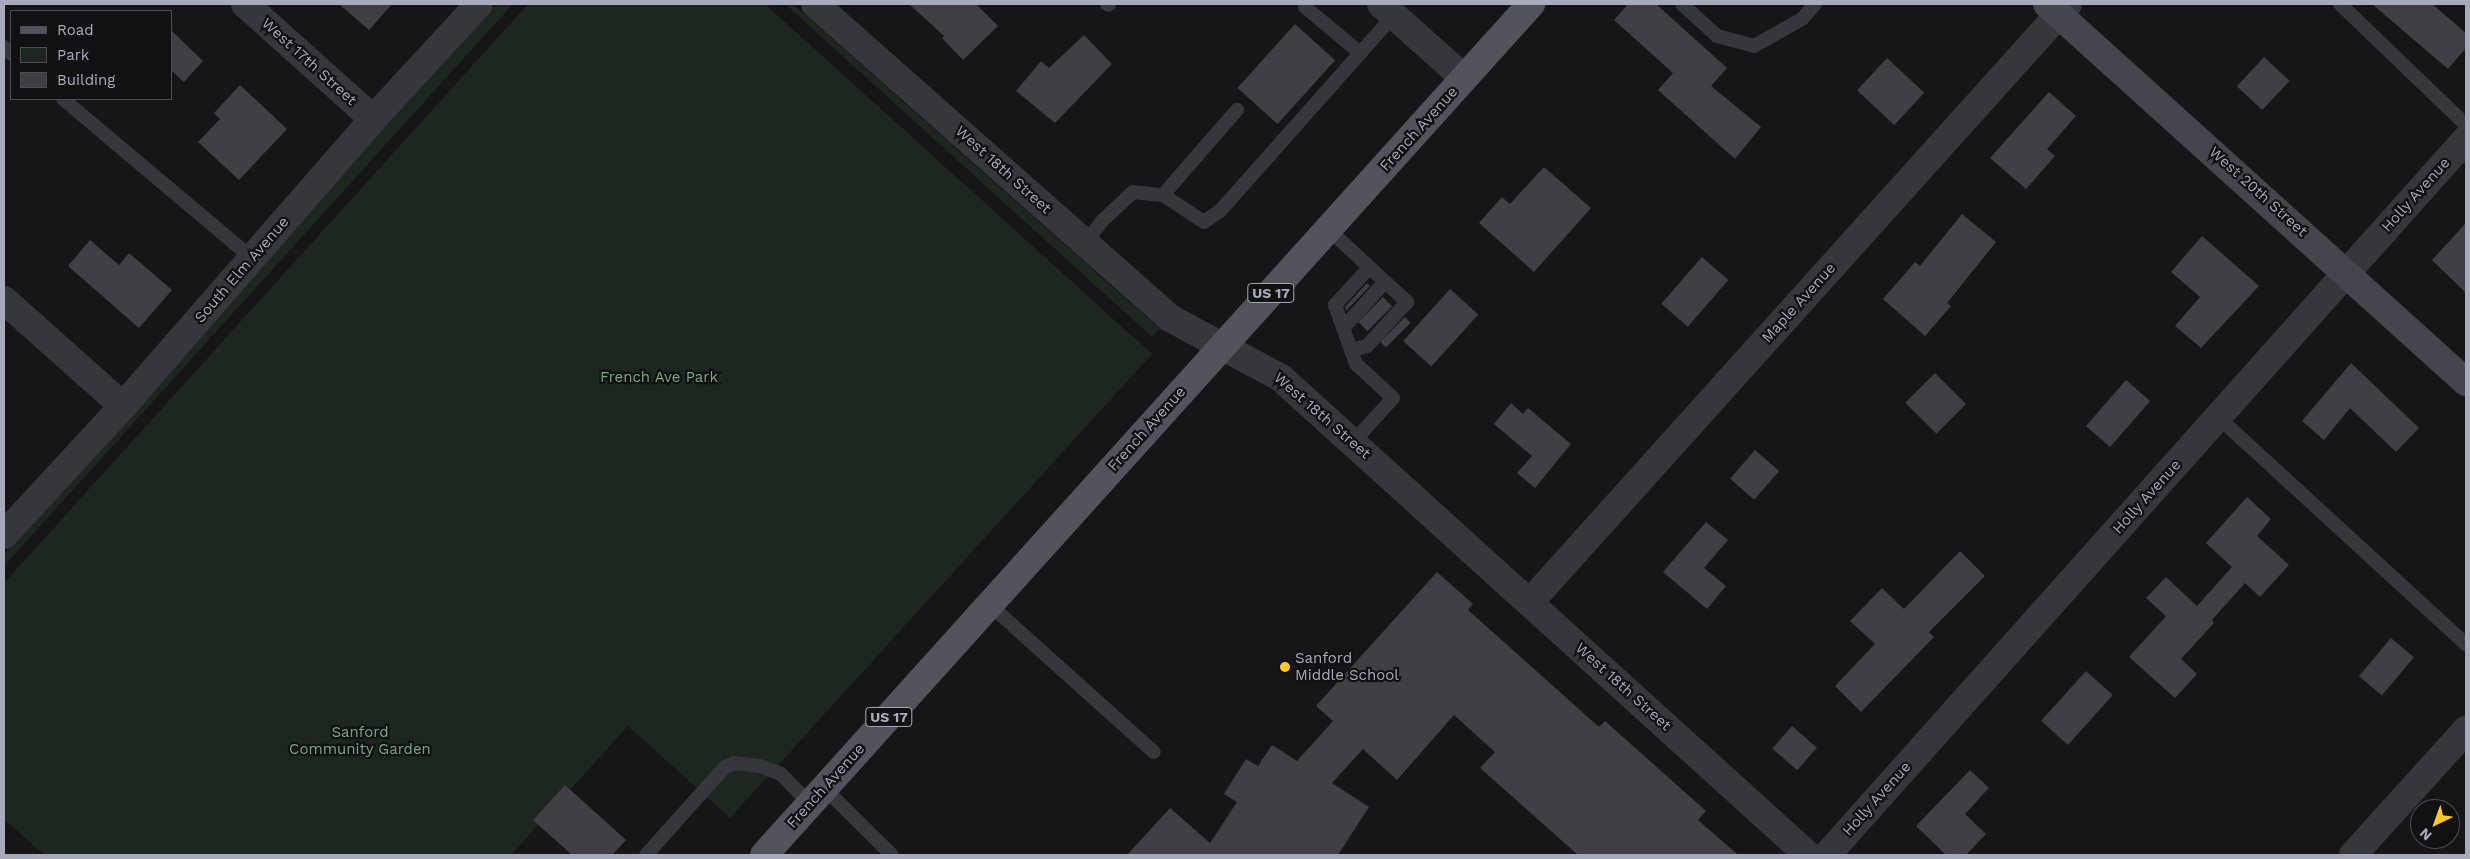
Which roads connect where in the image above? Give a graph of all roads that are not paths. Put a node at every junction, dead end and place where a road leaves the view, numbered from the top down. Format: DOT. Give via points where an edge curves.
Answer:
graph roads {
  1 [pos="245,4"];
  2 [pos="479,4"];
  3 [pos="815,4"];
  4 [pos="1531,4"];
  5 [pos="1682,4"];
  6 [pos="1815,4"];
  7 [pos="2340,4"];
  8 [pos="1305,7"];
  9 [pos="2058,7"];
  10 [pos="1387,9"];
  11 [pos="1360,52"];
  12 [pos="1464,78"];
  13 [pos="64,100"];
  14 [pos="1237,110"];
  15 [pos="373,119"];
  16 [pos="2466,125"];
  17 [pos="2466,139"];
  18 [pos="1163,195"];
  19 [pos="1328,229"];
  20 [pos="1085,243"];
  21 [pos="252,258"];
  22 [pos="1369,268"];
  23 [pos="2347,273"];
  24 [pos="1385,282"];
  25 [pos="4,300"];
  26 [pos="1343,328"];
  27 [pos="1222,346"];
  28 [pos="1351,350"];
  29 [pos="2466,382"];
  30 [pos="123,406"];
  31 [pos="2218,417"];
  32 [pos="1353,442"];
  33 [pos="4,535"];
  34 [pos="1530,602"];
  35 [pos="990,605"];
  36 [pos="2466,644"];
  37 [pos="2466,730"];
  38 [pos="1154,752"];
  39 [pos="817,796"];
  40 [pos="646,855"];
  41 [pos="764,855"];
  42 [pos="892,855"];
  43 [pos="1808,855"];
  44 [pos="1827,855"];
  45 [pos="2353,855"];
  1 -- 15 [label="street, West 17th Street"];
  2 -- 15 [label="street, South Elm Avenue"];
  3 -- 20 [label="street, West 18th Street"];
  4 -- 12 [label="main road, French Avenue / US 17"];
  5 -- 6 [label="lane" via="1717,36 1754,46 1802,19"];
  7 -- 16 [label="lane"];
  8 -- 11 [label="lane"];
  9 -- 23 [label="street, West 20th Street"];
  9 -- 34 [label="street, Maple Avenue"];
  10 -- 11 [label="lane"];
  10 -- 12 [label="street"];
  11 -- 18 [label="lane" via="1220,211 1204,222"];
  12 -- 19 [label="main road, French Avenue / US 17"];
  13 -- 21 [label="lane"];
  14 -- 18 [label="lane"];
  15 -- 21 [label="street, South Elm Avenue"];
  17 -- 23 [label="street, Holly Avenue"];
  18 -- 20 [label="lane" via="1133,192"];
  19 -- 22 [label="lane"];
  19 -- 27 [label="main road, French Avenue / US 17"];
  20 -- 27 [label="street, West 18th Street" via="1170,318"];
  21 -- 30 [label="street, South Elm Avenue"];
  22 -- 24 [label="lane"];
  22 -- 26 [label="lane" via="1335,305"];
  23 -- 29 [label="street, West 20th Street"];
  23 -- 31 [label="street, Holly Avenue"];
  24 -- 26 [label="lane"];
  24 -- 28 [label="lane" via="1407,302 1367,346"];
  25 -- 30 [label="street"];
  26 -- 28 [label="lane"];
  27 -- 32 [label="street, West 18th Street" via="1281,378"];
  27 -- 35 [label="main road, French Avenue / US 17"];
  28 -- 32 [label="lane" via="1356,364 1393,398"];
  30 -- 33 [label="street, South Elm Avenue"];
  31 -- 36 [label="lane"];
  31 -- 44 [label="street, Holly Avenue"];
  32 -- 34 [label="street, West 18th Street"];
  34 -- 43 [label="street, West 18th Street"];
  35 -- 38 [label="lane"];
  35 -- 39 [label="main road, French Avenue / US 17"];
  37 -- 45 [label="street"];
  39 -- 40 [label="lane" via="781,774 760,766 734,763 725,767"];
  39 -- 41 [label="main road, French Avenue / US 17"];
  39 -- 42 [label="lane"];
}
